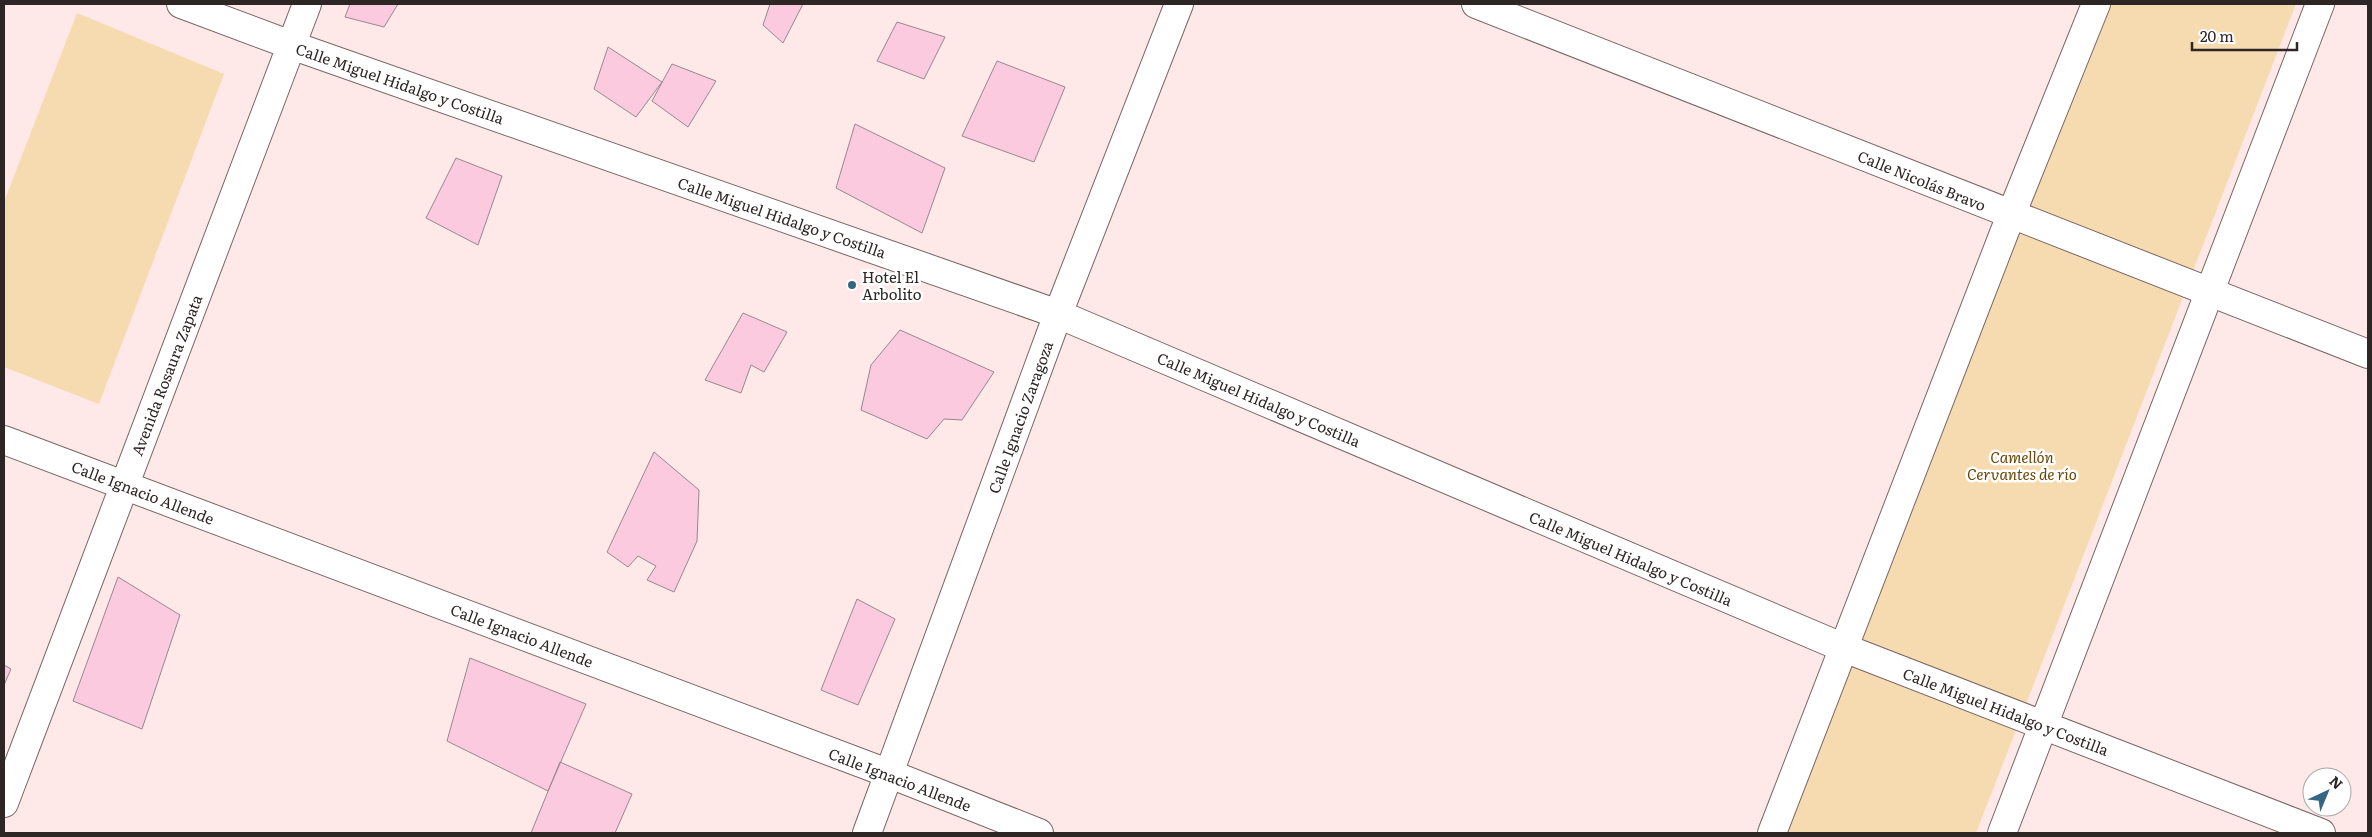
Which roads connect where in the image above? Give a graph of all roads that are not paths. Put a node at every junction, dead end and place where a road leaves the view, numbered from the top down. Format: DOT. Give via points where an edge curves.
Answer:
graph roads {
  1 [pos="181,4"];
  2 [pos="306,4"];
  3 [pos="1179,4"];
  4 [pos="1476,4"];
  5 [pos="2096,4"];
  6 [pos="2320,4"];
  7 [pos="291,45"];
  8 [pos="2011,215"];
  9 [pos="2210,293"];
  10 [pos="1058,314"];
  11 [pos="2368,354"];
  12 [pos="4,440"];
  13 [pos="124,485"];
  14 [pos="1844,648"];
  15 [pos="2043,726"];
  16 [pos="890,774"];
  17 [pos="4,803"];
  18 [pos="868,833"];
  19 [pos="1038,833"];
  20 [pos="1772,833"];
  21 [pos="2002,833"];
  22 [pos="2321,833"];
  1 -- 7 [label="street, Calle Miguel Hidalgo y Costilla"];
  2 -- 7 [label="street, Avenida Rosaura Zapata"];
  3 -- 10 [label="street, Calle Ignacio Zaragoza"];
  4 -- 8 [label="street, Calle Nicolás Bravo"];
  5 -- 8 [label="street"];
  6 -- 9 [label="street"];
  7 -- 10 [label="street, Calle Miguel Hidalgo y Costilla"];
  7 -- 13 [label="street, Avenida Rosaura Zapata"];
  8 -- 9 [label="street, Calle Nicolás Bravo"];
  8 -- 14 [label="street"];
  9 -- 11 [label="street, Calle Nicolás Bravo"];
  9 -- 15 [label="street"];
  10 -- 14 [label="street, Calle Miguel Hidalgo y Costilla"];
  10 -- 16 [label="street, Calle Ignacio Zaragoza"];
  12 -- 13 [label="street, Calle Ignacio Allende"];
  13 -- 16 [label="street, Calle Ignacio Allende"];
  13 -- 17 [label="street, Avenida Rosaura Zapata"];
  14 -- 15 [label="street, Calle Miguel Hidalgo y Costilla"];
  14 -- 20 [label="street"];
  15 -- 21 [label="street"];
  15 -- 22 [label="street, Calle Miguel Hidalgo y Costilla"];
  16 -- 18 [label="street, Calle Ignacio Zaragoza"];
  16 -- 19 [label="street, Calle Ignacio Allende"];
}
